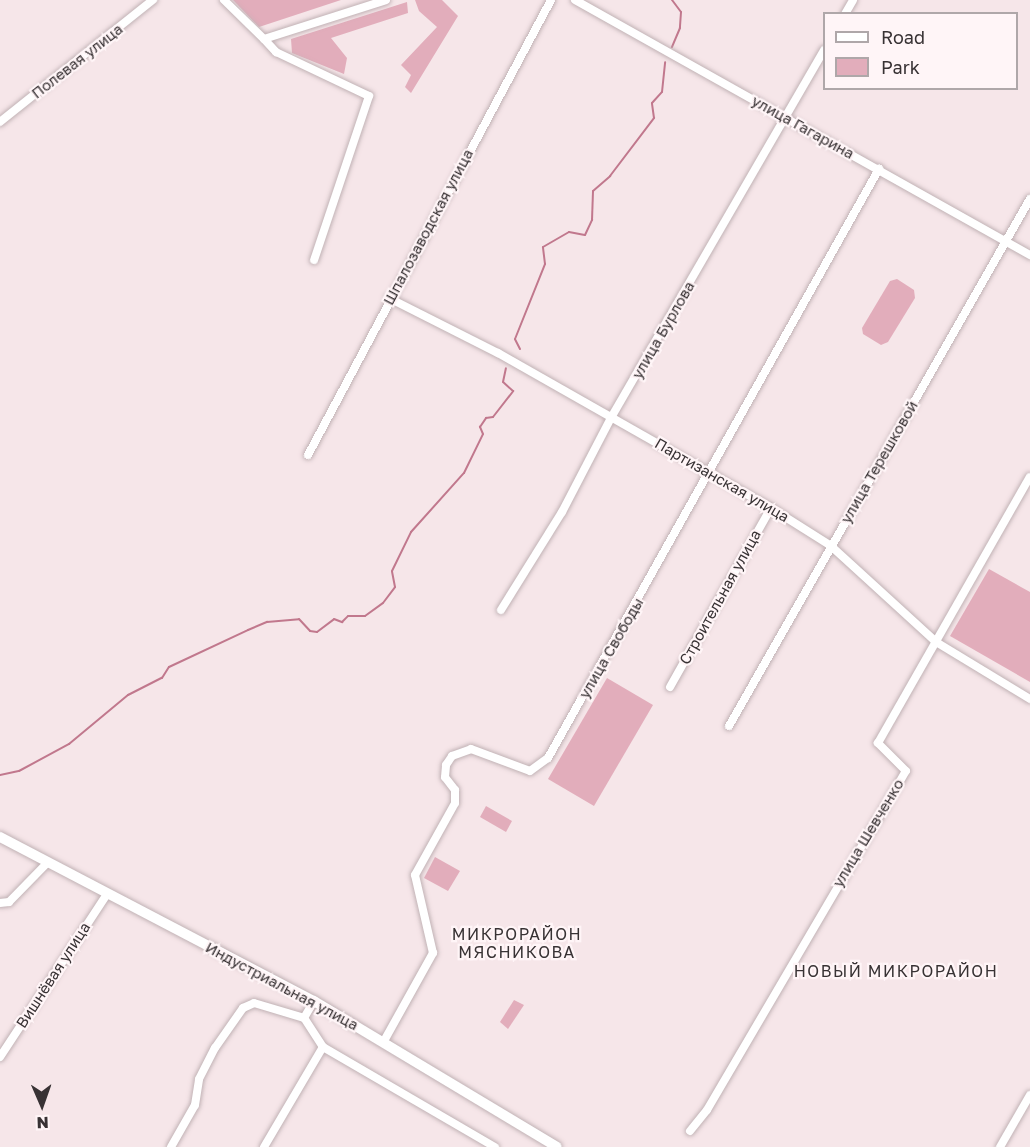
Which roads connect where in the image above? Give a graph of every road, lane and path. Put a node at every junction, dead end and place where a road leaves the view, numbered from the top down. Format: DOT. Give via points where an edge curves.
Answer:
graph roads {
  1 [pos="153,0"];
  2 [pos="224,0"];
  3 [pos="387,0"];
  4 [pos="551,0"];
  5 [pos="578,1"];
  6 [pos="264,39"];
  7 [pos="823,53"];
  8 [pos="786,118"];
  9 [pos="0,122"];
  10 [pos="879,169"];
  11 [pos="1030,199"];
  12 [pos="1005,240"];
  13 [pos="1030,255"];
  14 [pos="314,260"];
  15 [pos="389,298"];
  16 [pos="612,416"];
  17 [pos="308,454"];
  18 [pos="711,473"];
  19 [pos="1030,477"];
  20 [pos="771,508"];
  21 [pos="831,546"];
  22 [pos="501,610"];
  23 [pos="936,642"];
  24 [pos="670,687"];
  25 [pos="1030,699"];
  26 [pos="729,726"];
  27 [pos="0,837"];
  28 [pos="48,862"];
  29 [pos="107,894"];
  30 [pos="0,903"];
  31 [pos="314,1001"];
  32 [pos="303,1018"];
  33 [pos="384,1041"];
  34 [pos="323,1047"];
  35 [pos="0,1057"];
  36 [pos="1030,1095"];
  37 [pos="690,1131"];
  38 [pos="545,1144"];
  39 [pos="267,1146"];
  40 [pos="171,1147"];
  41 [pos="495,1147"];
  42 [pos="558,1147"];
  43 [pos="1000,1147"];
  1 -- 9 [label="street, Полевая улица"];
  2 -- 6 [label="street"];
  3 -- 6 [label="street"];
  4 -- 15 [label="street, Шпалозаводская улица"];
  5 -- 8 [label="street, улица Гагарина"];
  6 -- 14 [label="street" via="276,52 369,96"];
  7 -- 8 [label="street, улица Бурлова"];
  8 -- 10 [label="street, улица Гагарина"];
  8 -- 16 [label="street, улица Бурлова"];
  10 -- 12 [label="street, улица Гагарина"];
  10 -- 18 [label="street, улица Свободы"];
  11 -- 12 [label="street, улица Терешковой"];
  12 -- 13 [label="street, улица Гагарина"];
  12 -- 21 [label="street, улица Терешковой"];
  15 -- 16 [label="street, Партизанская улица"];
  15 -- 17 [label="street, Шпалозаводская улица"];
  16 -- 18 [label="street, Партизанская улица"];
  16 -- 22 [label="street, улица Бурлова" via="562,512"];
  18 -- 20 [label="street, Партизанская улица"];
  18 -- 33 [label="street, улица Свободы" via="539,768 530,771 471,749 452,756 446,765 445,777 455,790 455,803 415,875 433,953"];
  19 -- 23 [label="street, улица Шевченко"];
  20 -- 21 [label="street, Партизанская улица"];
  20 -- 24 [label="street, Строительная улица"];
  21 -- 23 [label="street, Партизанская улица"];
  21 -- 26 [label="street, улица Терешковой"];
  23 -- 25 [label="street, Партизанская улица"];
  23 -- 37 [label="street, улица Шевченко" via="878,743 906,771 707,1110"];
  27 -- 28 [label="street, Индустриальная улица"];
  28 -- 29 [label="street, Индустриальная улица"];
  28 -- 30 [label="street" via="9,902"];
  29 -- 31 [label="street, Индустриальная улица"];
  29 -- 35 [label="street, Вишнёвая улица"];
  31 -- 32 [label="street"];
  31 -- 33 [label="street, Индустриальная улица"];
  32 -- 34 [label="street"];
  32 -- 40 [label="street" via="254,1004 243,1008 215,1048 199,1079 195,1105"];
  33 -- 38 [label="street, Индустриальная улица"];
  34 -- 39 [label="street"];
  34 -- 41 [label="street"];
  36 -- 43 [label="street"];
  38 -- 42 [label="street, Индустриальная улица"];
}
